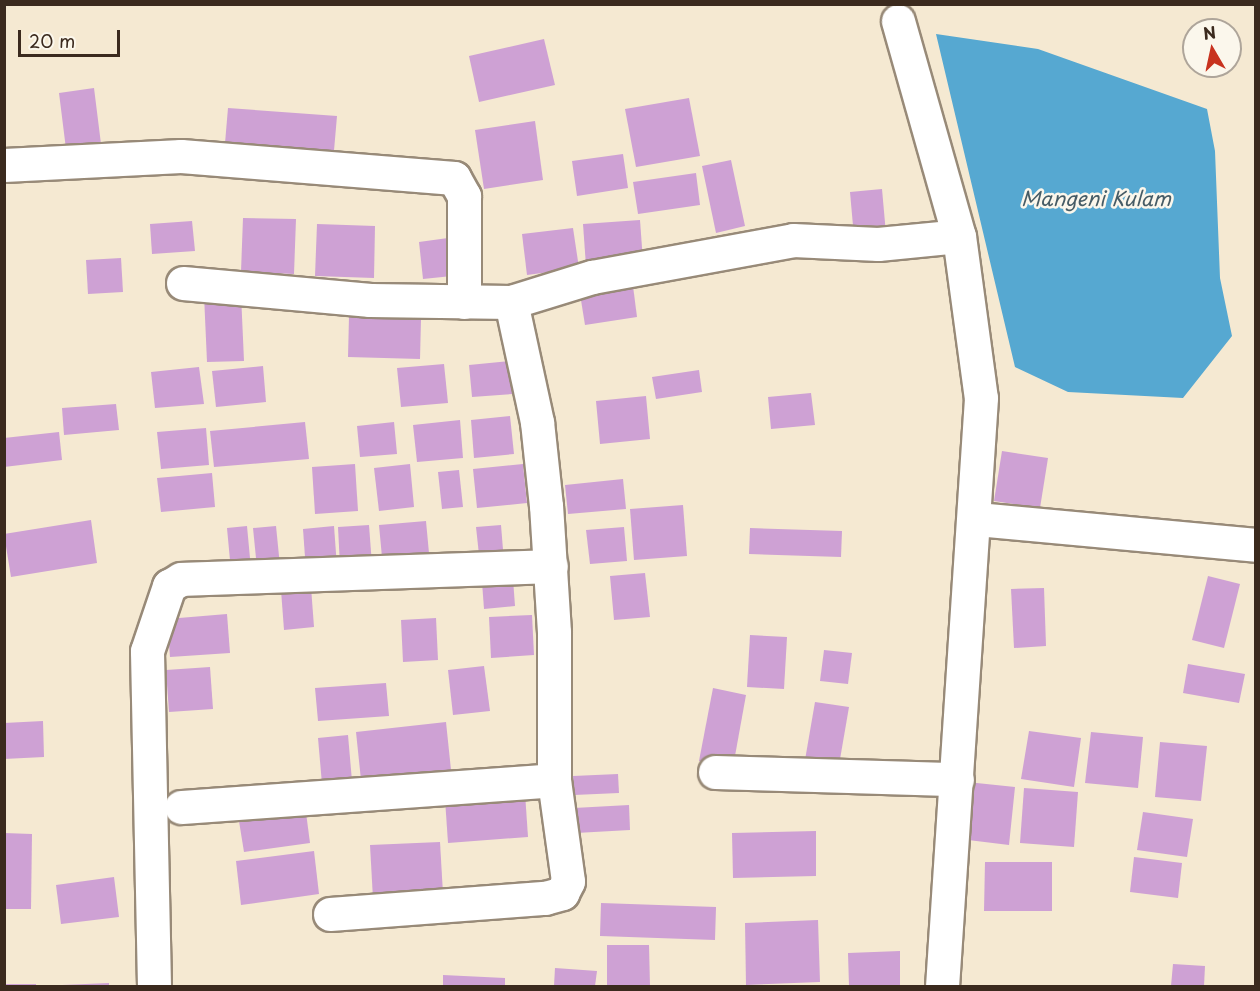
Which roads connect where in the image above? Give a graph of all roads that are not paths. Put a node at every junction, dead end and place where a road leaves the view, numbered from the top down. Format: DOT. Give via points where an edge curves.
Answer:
graph roads {
  1 [pos="898,21"];
  2 [pos="4,165"];
  3 [pos="959,236"];
  4 [pos="183,283"];
  5 [pos="464,302"];
  6 [pos="510,302"];
  7 [pos="977,519"];
  8 [pos="1256,545"];
  9 [pos="551,566"];
  10 [pos="715,772"];
  11 [pos="957,779"];
  12 [pos="554,780"];
  13 [pos="181,807"];
  14 [pos="330,914"];
  15 [pos="154,987"];
  16 [pos="942,987"];
  1 -- 3 [label="street"];
  2 -- 5 [label="street" via="181,156 454,178 464,196"];
  3 -- 6 [label="street" via="878,244 793,240 592,277"];
  3 -- 7 [label="street" via="979,364"];
  4 -- 5 [label="street" via="370,300"];
  5 -- 6 [label="street"];
  6 -- 9 [label="street" via="537,422"];
  7 -- 8 [label="street"];
  7 -- 11 [label="street"];
  9 -- 12 [label="street"];
  9 -- 15 [label="street" via="181,579 169,586 147,651"];
  10 -- 11 [label="street"];
  11 -- 16 [label="street"];
  12 -- 13 [label="street"];
  12 -- 14 [label="street" via="568,881 562,893"];
}
